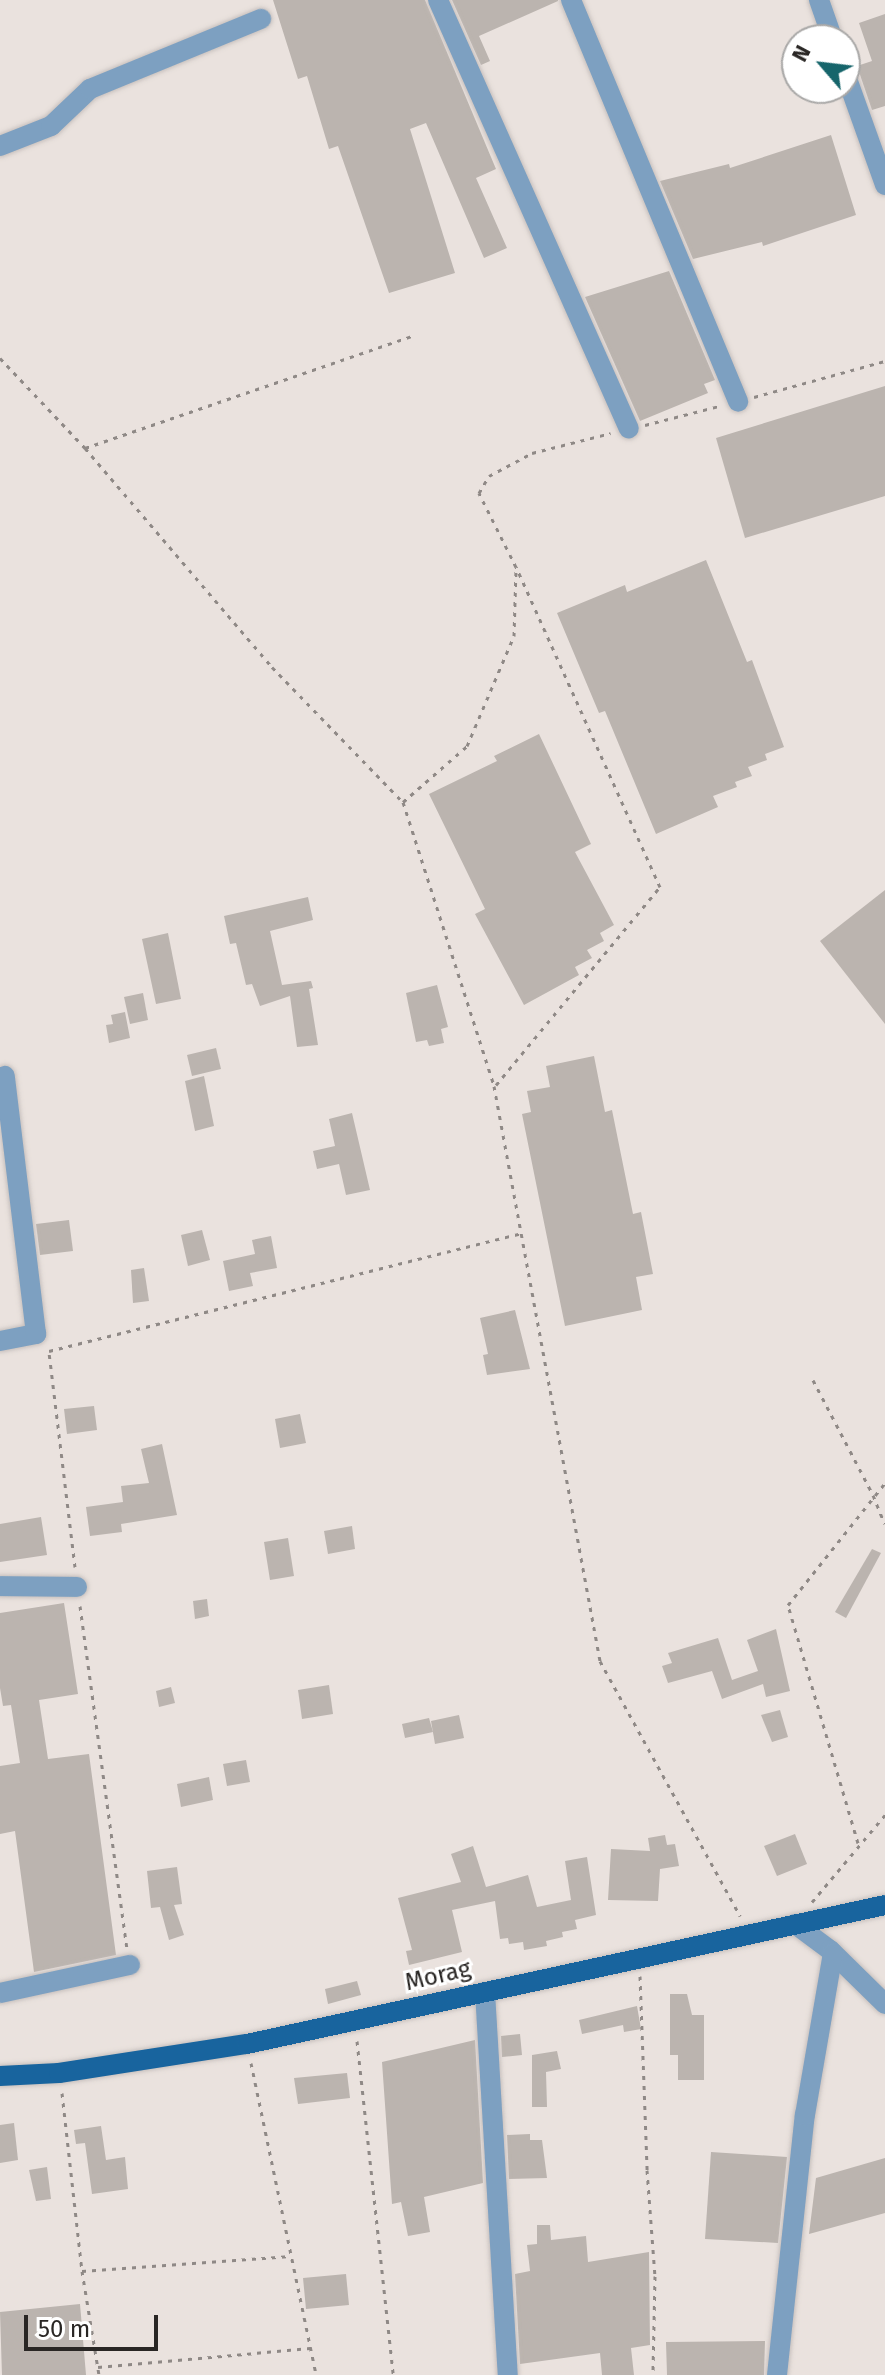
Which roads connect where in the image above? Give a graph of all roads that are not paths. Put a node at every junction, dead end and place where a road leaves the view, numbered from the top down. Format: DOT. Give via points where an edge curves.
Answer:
graph roads {
  1 [pos="438,0"];
  2 [pos="571,0"];
  3 [pos="819,0"];
  4 [pos="261,19"];
  5 [pos="827,24"];
  6 [pos="856,104"];
  7 [pos="0,146"];
  8 [pos="885,185"];
  9 [pos="738,402"];
  10 [pos="629,428"];
  11 [pos="5,1076"];
  12 [pos="0,1341"];
  13 [pos="0,1586"];
  14 [pos="77,1587"];
  15 [pos="885,1905"];
  16 [pos="795,1924"];
  17 [pos="833,1953"];
  18 [pos="130,1965"];
  19 [pos="485,1992"];
  20 [pos="0,1993"];
  21 [pos="885,2004"];
  22 [pos="0,2076"];
  23 [pos="508,2375"];
  24 [pos="777,2375"];
  1 -- 10 [label="street"];
  2 -- 9 [label="street"];
  3 -- 5 [label="street"];
  4 -- 7 [label="street" via="90,89 51,126"];
  6 -- 8 [label="street"];
  11 -- 12 [label="street" via="36,1334"];
  13 -- 14 [label="street"];
  15 -- 16 [label="main road, Morag"];
  16 -- 17 [label="street"];
  16 -- 19 [label="main road, Morag"];
  17 -- 21 [label="street"];
  17 -- 24 [label="street" via="805,2115"];
  18 -- 20 [label="street"];
  19 -- 22 [label="main road, Morag" via="247,2044 59,2073"];
  19 -- 23 [label="street"];
}
